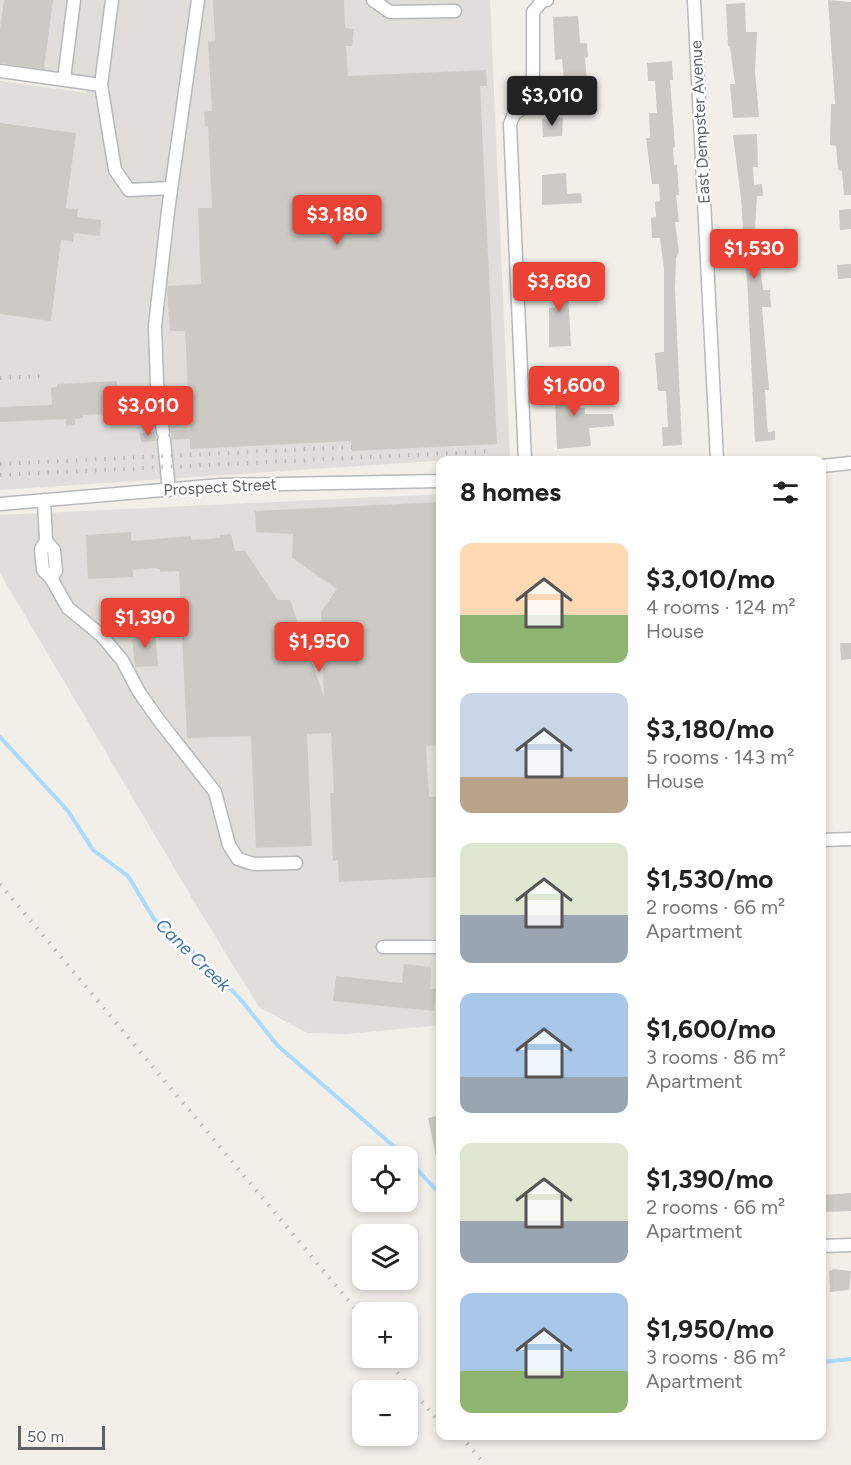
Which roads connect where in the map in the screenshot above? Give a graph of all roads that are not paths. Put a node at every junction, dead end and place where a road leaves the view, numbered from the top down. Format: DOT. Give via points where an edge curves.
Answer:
graph roads {
  1 [pos="74,0"];
  2 [pos="112,0"];
  3 [pos="198,0"];
  4 [pos="373,0"];
  5 [pos="543,0"];
  6 [pos="547,0"];
  7 [pos="694,0"];
  8 [pos="455,11"];
  9 [pos="0,71"];
  10 [pos="64,79"];
  11 [pos="101,85"];
  12 [pos="171,188"];
  13 [pos="525,456"];
  14 [pos="717,456"];
  15 [pos="851,463"];
  16 [pos="826,466"];
  17 [pos="436,481"];
  18 [pos="169,490"];
  19 [pos="44,500"];
  20 [pos="0,504"];
  21 [pos="851,839"];
  22 [pos="826,840"];
  23 [pos="296,863"];
  24 [pos="383,947"];
  25 [pos="436,947"];
  26 [pos="851,1245"];
  27 [pos="826,1246"];
  1 -- 10 [label="street"];
  2 -- 11 [label="street"];
  3 -- 12 [label="street"];
  4 -- 8 [label="street" via="390,12"];
  5 -- 6 [label="street"];
  5 -- 13 [label="street" via="533,12 533,92 510,124"];
  7 -- 14 [label="street, East Dempster Avenue"];
  9 -- 10 [label="street"];
  10 -- 11 [label="street"];
  11 -- 12 [label="street" via="115,170 129,190"];
  12 -- 18 [label="street" via="155,326"];
  15 -- 16 [label="street"];
  17 -- 18 [label="street, Prospect Street" via="221,485"];
  18 -- 19 [label="street, Prospect Street"];
  19 -- 20 [label="street, Prospect Street"];
  19 -- 23 [label="street" via="46,541 54,550 56,571 51,578 68,608 101,635 122,660 158,719 215,792 229,845 238,859 254,864"];
  21 -- 22 [label="street"];
  24 -- 25 [label="street"];
  26 -- 27 [label="street"];
}
